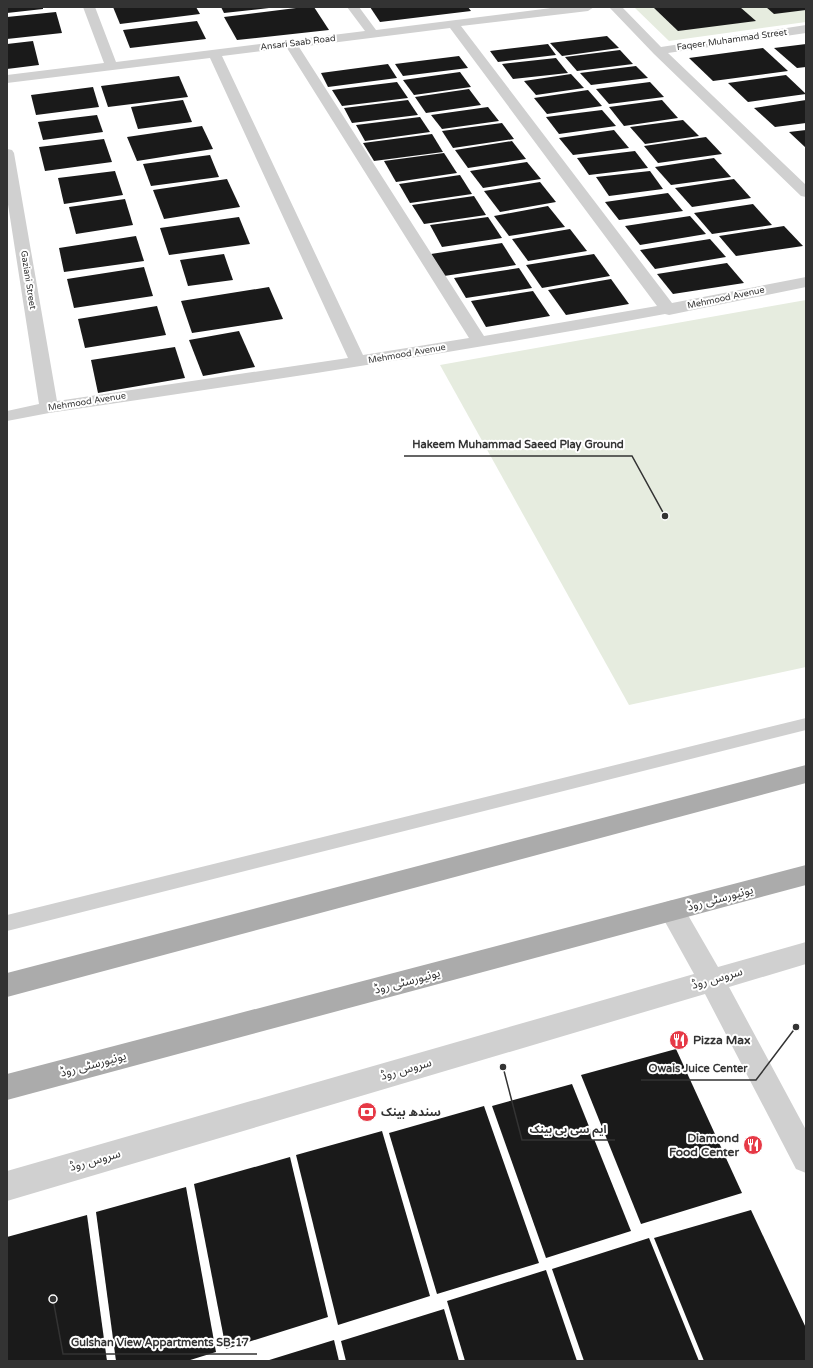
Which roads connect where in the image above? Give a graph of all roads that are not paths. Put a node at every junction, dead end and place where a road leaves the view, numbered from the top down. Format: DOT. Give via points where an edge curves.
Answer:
graph roads {
  1 [pos="89,7"];
  2 [pos="353,7"];
  3 [pos="588,7"];
  4 [pos="615,7"];
  5 [pos="453,24"];
  6 [pos="806,29"];
  7 [pos="373,34"];
  8 [pos="291,44"];
  9 [pos="658,51"];
  10 [pos="215,54"];
  11 [pos="111,66"];
  12 [pos="7,79"];
  13 [pos="7,153"];
  14 [pos="806,192"];
  15 [pos="806,282"];
  16 [pos="669,310"];
  17 [pos="479,341"];
  18 [pos="358,362"];
  19 [pos="49,408"];
  20 [pos="7,416"];
  21 [pos="806,724"];
  22 [pos="806,774"];
  23 [pos="806,875"];
  24 [pos="672,911"];
  25 [pos="7,923"];
  26 [pos="806,953"];
  27 [pos="711,979"];
  28 [pos="7,985"];
  29 [pos="7,1087"];
  30 [pos="806,1159"];
  31 [pos="7,1186"];
  1 -- 11 [label="street"];
  2 -- 7 [label="street"];
  3 -- 5 [label="street, Ansari Saab Road"];
  4 -- 9 [label="street"];
  5 -- 7 [label="street, Ansari Saab Road"];
  5 -- 16 [label="street"];
  6 -- 9 [label="street, Faqeer Muhammad Street"];
  7 -- 8 [label="street, Ansari Saab Road"];
  8 -- 10 [label="street, Ansari Saab Road"];
  8 -- 17 [label="street"];
  9 -- 14 [label="street"];
  10 -- 11 [label="street, Ansari Saab Road"];
  10 -- 18 [label="street"];
  11 -- 12 [label="street, Ansari Saab Road"];
  13 -- 19 [label="street, Gaziani Street"];
  15 -- 16 [label="street, Mehmood Avenue"];
  16 -- 17 [label="street, Mehmood Avenue"];
  17 -- 18 [label="street, Mehmood Avenue"];
  18 -- 19 [label="street, Mehmood Avenue"];
  19 -- 20 [label="street, Mehmood Avenue"];
  21 -- 25 [label="lane"];
  22 -- 28 [label="main road"];
  23 -- 24 [label="main road, یونیورسٹی روڈ"];
  24 -- 27 [label="street"];
  24 -- 29 [label="main road, یونیورسٹی روڈ"];
  26 -- 27 [label="street, سروس روڈ"];
  27 -- 30 [label="street"];
  27 -- 31 [label="street, سروس روڈ"];
}
